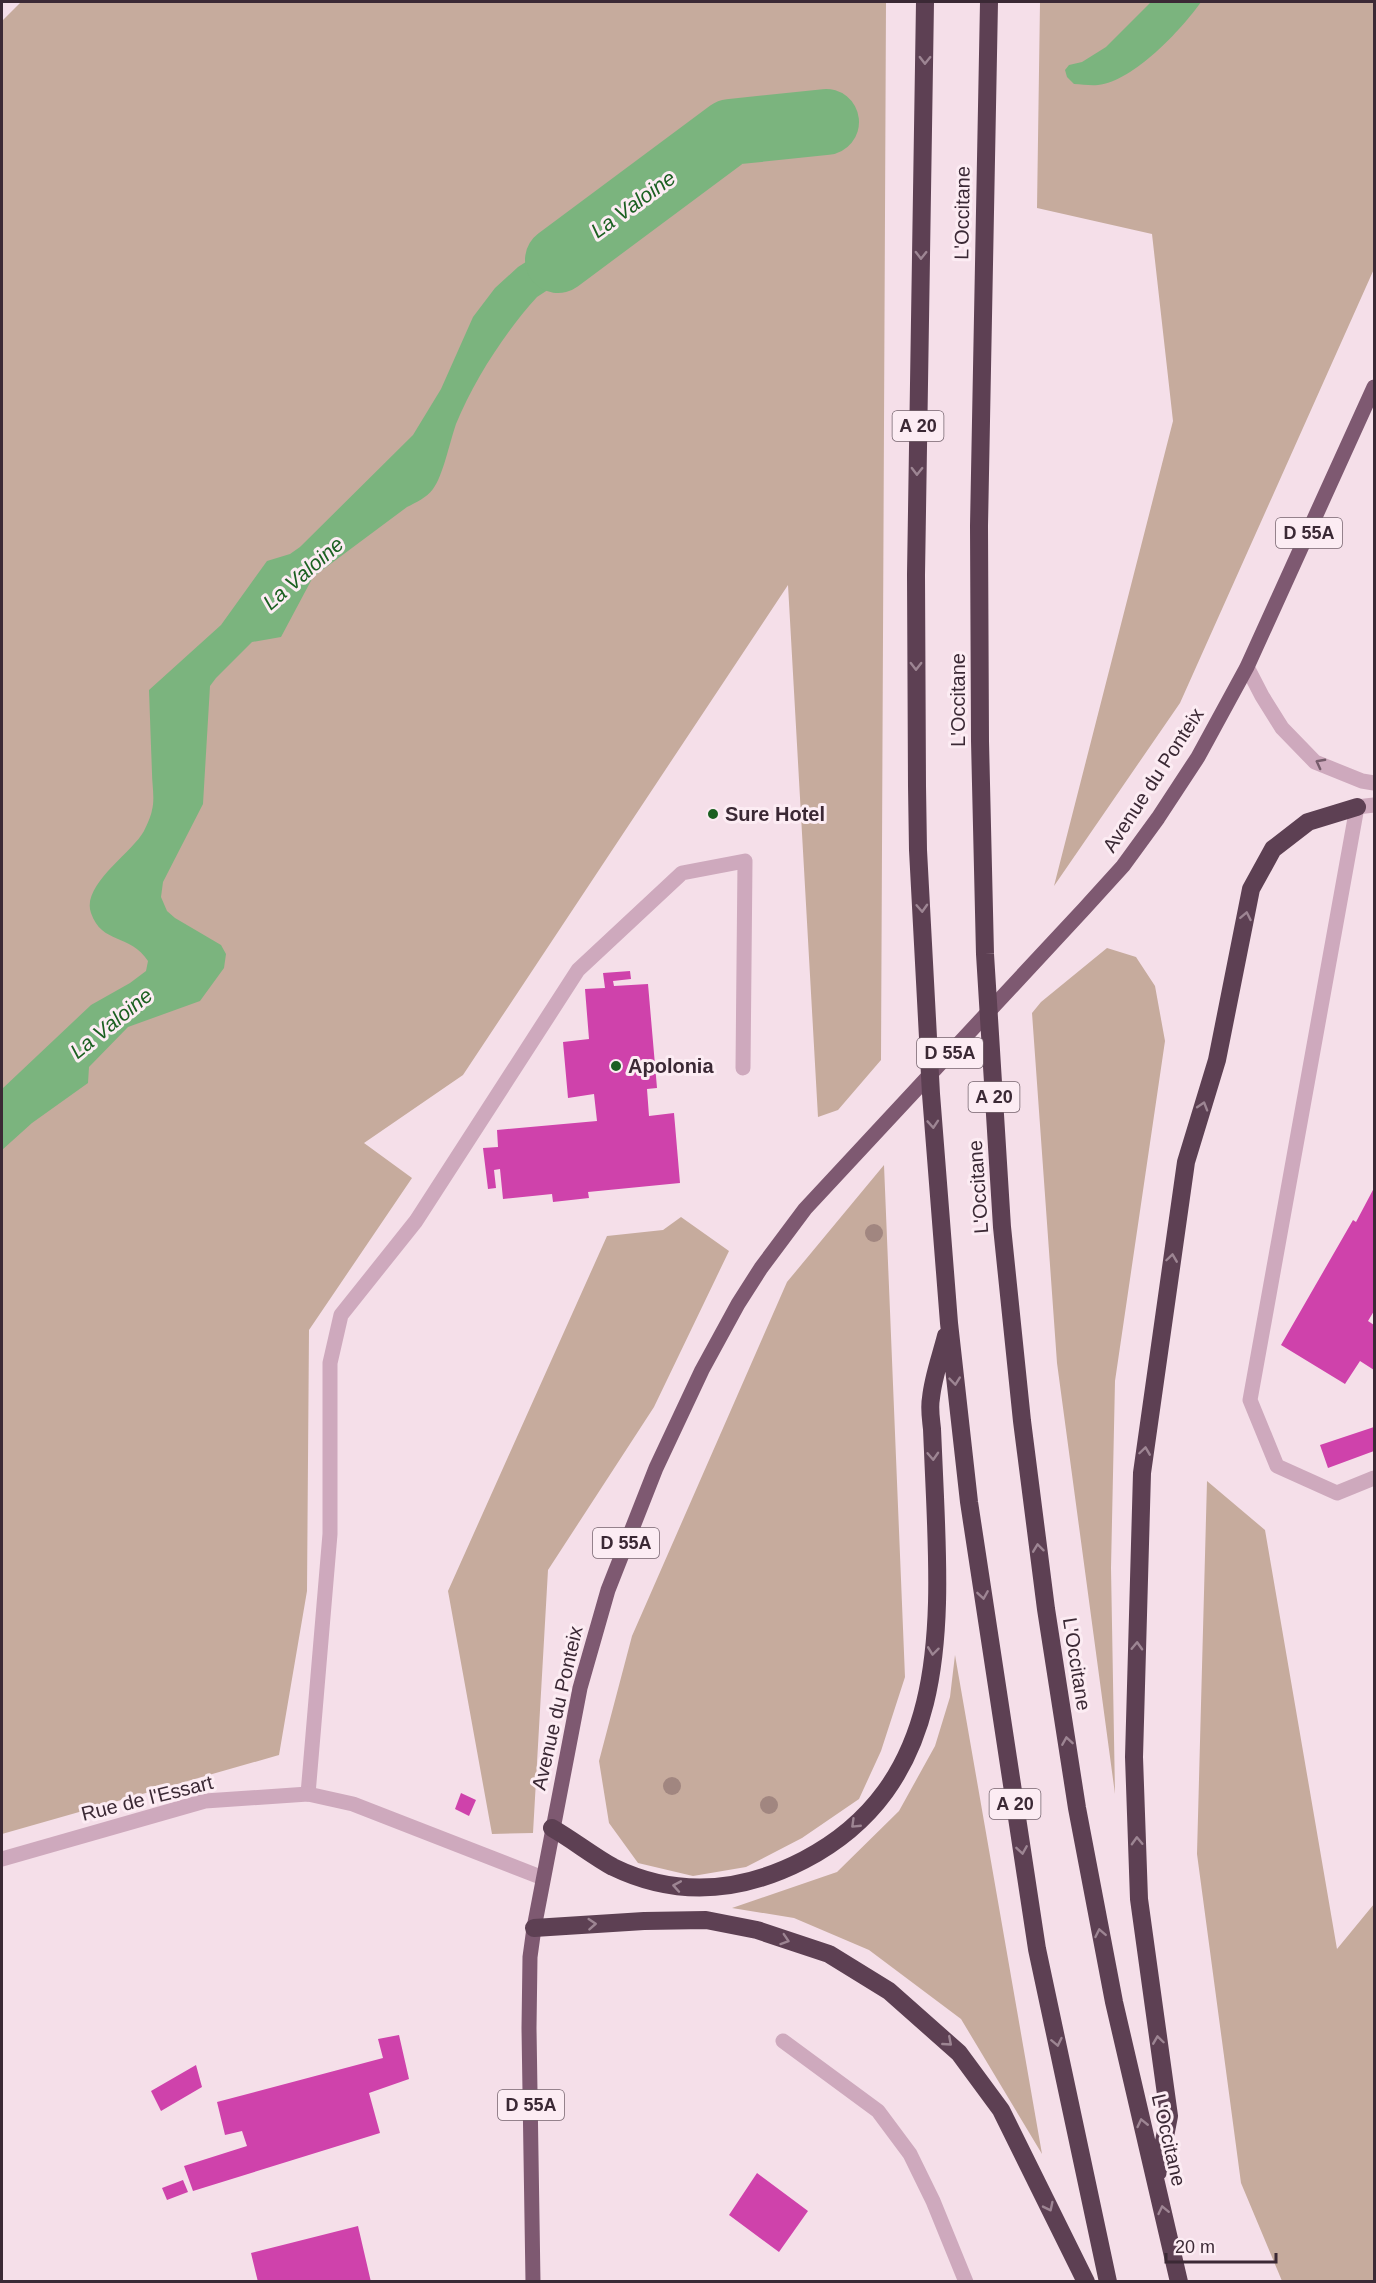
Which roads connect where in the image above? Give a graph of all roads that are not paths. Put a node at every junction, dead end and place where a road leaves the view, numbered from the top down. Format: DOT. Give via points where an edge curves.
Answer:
graph roads {
  1 [pos="925,2"];
  2 [pos="989,2"];
  3 [pos="1374,387"];
  4 [pos="1247,667"];
  5 [pos="1374,783"];
  6 [pos="1366,806"];
  7 [pos="743,1068"];
  8 [pos="949,1323"];
  9 [pos="1374,1478"];
  10 [pos="308,1794"];
  11 [pos="552,1828"];
  12 [pos="2,1859"];
  13 [pos="543,1878"];
  14 [pos="534,1928"];
  15 [pos="783,2042"];
  16 [pos="1156,2180"];
  17 [pos="533,2282"];
  18 [pos="966,2282"];
  19 [pos="1086,2282"];
  20 [pos="1108,2282"];
  21 [pos="1179,2282"];
  1 -- 8 [label="highway, L'Occitane / A 20, one-way" via="916,575 918,818 931,1094"];
  16 -- 2 [label="highway, L'Occitane / A 20, one-way" via="1113,2002 1075,1797 1022,1422 1002,1227 985,954 980,729 979,526"];
  3 -- 4 [label="main road, D 55A"];
  5 -- 4 [label="street, one-way" via="1315,762 1282,728"];
  4 -- 11 [label="main road, Avenue du Ponteix / D 55A" via="1198,757 1123,866 816,1197 738,1304 656,1468 608,1590 580,1688"];
  6 -- 9 [label="street" via="1250,1400 1277,1466 1337,1493"];
  16 -- 6 [label="highway, one-way" via="1169,2116 1139,1899 1134,1757 1142,1473 1186,1162 1217,1060 1251,889 1273,849 1308,822"];
  7 -- 10 [label="street" via="744,861 682,873 578,970 416,1221 342,1315 330,1364 330,1534"];
  8 -- 11 [label="highway, one-way" via="930,1398 937,1543 937,1623 930,1680 920,1727 882,1797 854,1827 789,1868 743,1884 693,1889 656,1882 613,1866"];
  8 -- 20 [label="highway, L'Occitane / A 20, one-way" via="969,1502 1037,1949"];
  10 -- 12 [label="street, Rue de l'Essart" via="205,1801"];
  10 -- 13 [label="street, Rue de l'Essart" via="353,1803"];
  11 -- 13 [label="main road, Avenue du Ponteix / D 55A"];
  13 -- 14 [label="main road, Avenue du Ponteix / D 55A"];
  14 -- 17 [label="main road, Avenue du Ponteix / D 55A" via="529,2028"];
  14 -- 19 [label="highway, one-way" via="706,1920 757,1930 829,1954 889,1990 959,2053 1001,2110"];
  15 -- 18 [label="street" via="878,2111 910,2154"];
  21 -- 16 [label="highway, L'Occitane / A 20, one-way"];
}
